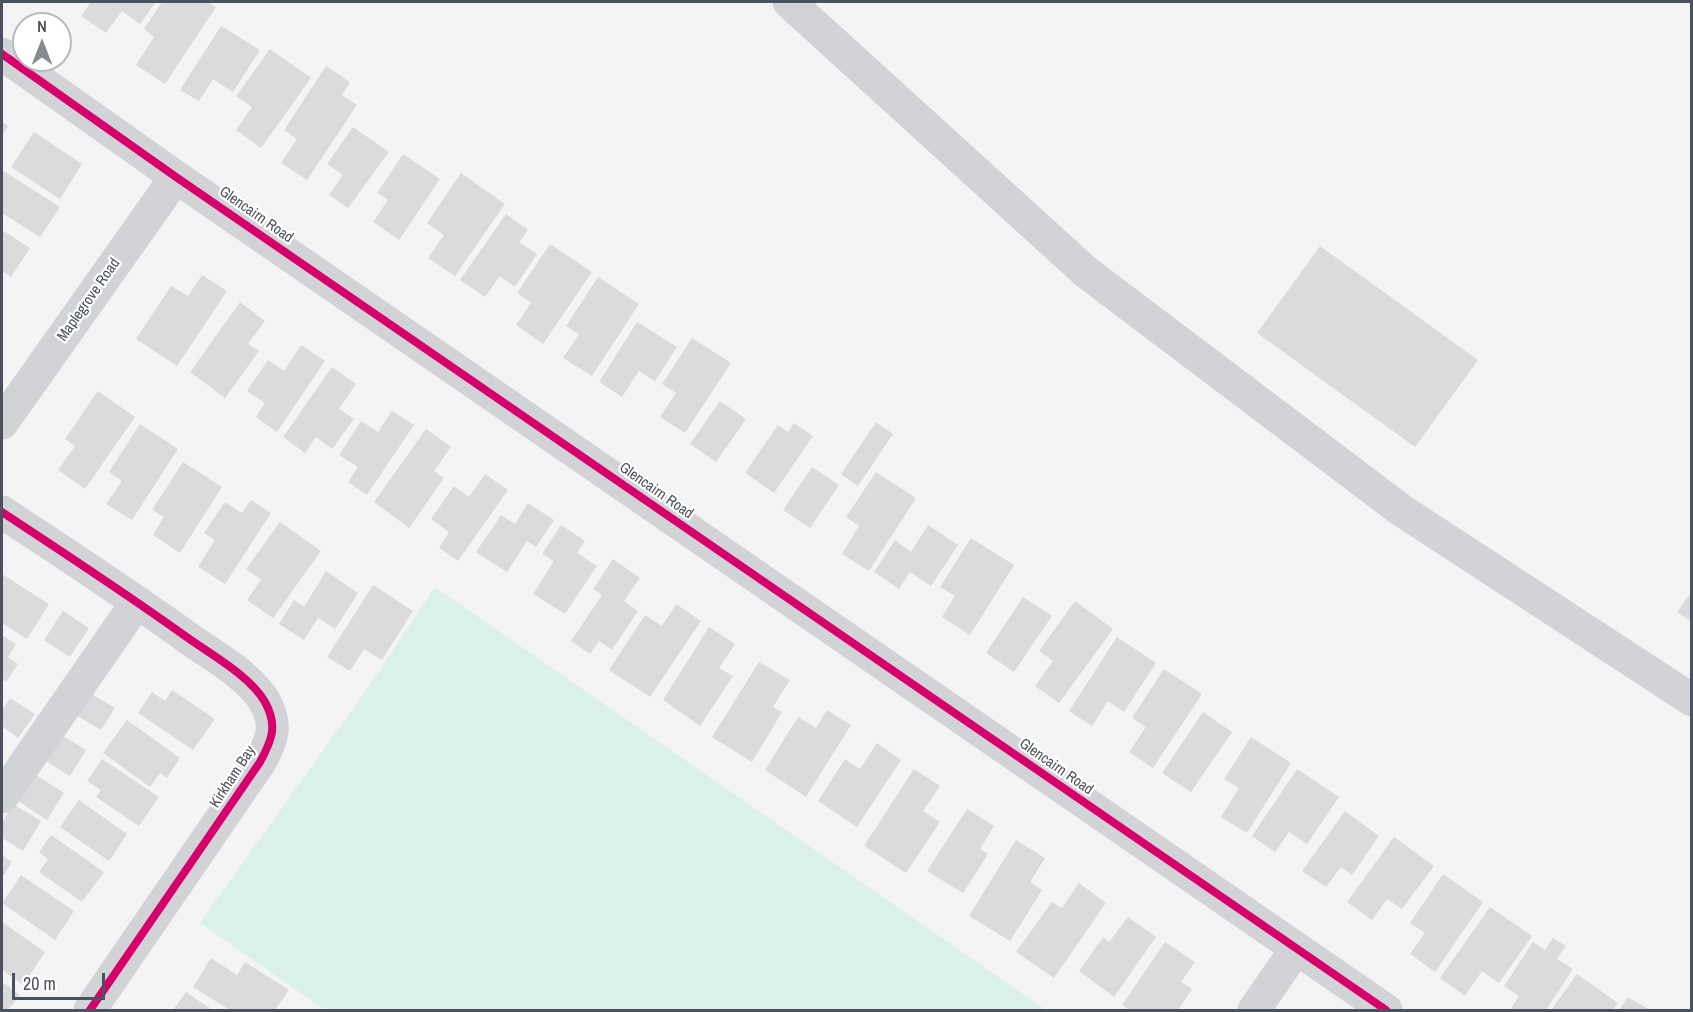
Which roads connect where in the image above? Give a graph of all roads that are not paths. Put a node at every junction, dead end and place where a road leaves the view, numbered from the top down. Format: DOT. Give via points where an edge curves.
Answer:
graph roads {
  1 [pos="789,2"];
  2 [pos="2,54"];
  3 [pos="176,177"];
  4 [pos="2,423"];
  5 [pos="2,512"];
  6 [pos="137,602"];
  7 [pos="1692,700"];
  8 [pos="2,797"];
  9 [pos="1296,949"];
  10 [pos="90,1011"];
  11 [pos="1254,1011"];
  12 [pos="1386,1011"];
  1 -- 7 [label="street" via="1086,272 1401,510"];
  2 -- 3 [label="street, Glencairn Road"];
  3 -- 4 [label="street, Maplegrove Road"];
  3 -- 9 [label="street, Glencairn Road"];
  5 -- 6 [label="street, Kirkham Bay"];
  6 -- 8 [label="street"];
  6 -- 10 [label="street, Kirkham Bay" via="246,681 264,701 272,720 272,741"];
  9 -- 11 [label="street"];
  9 -- 12 [label="street, Glencairn Road"];
}
